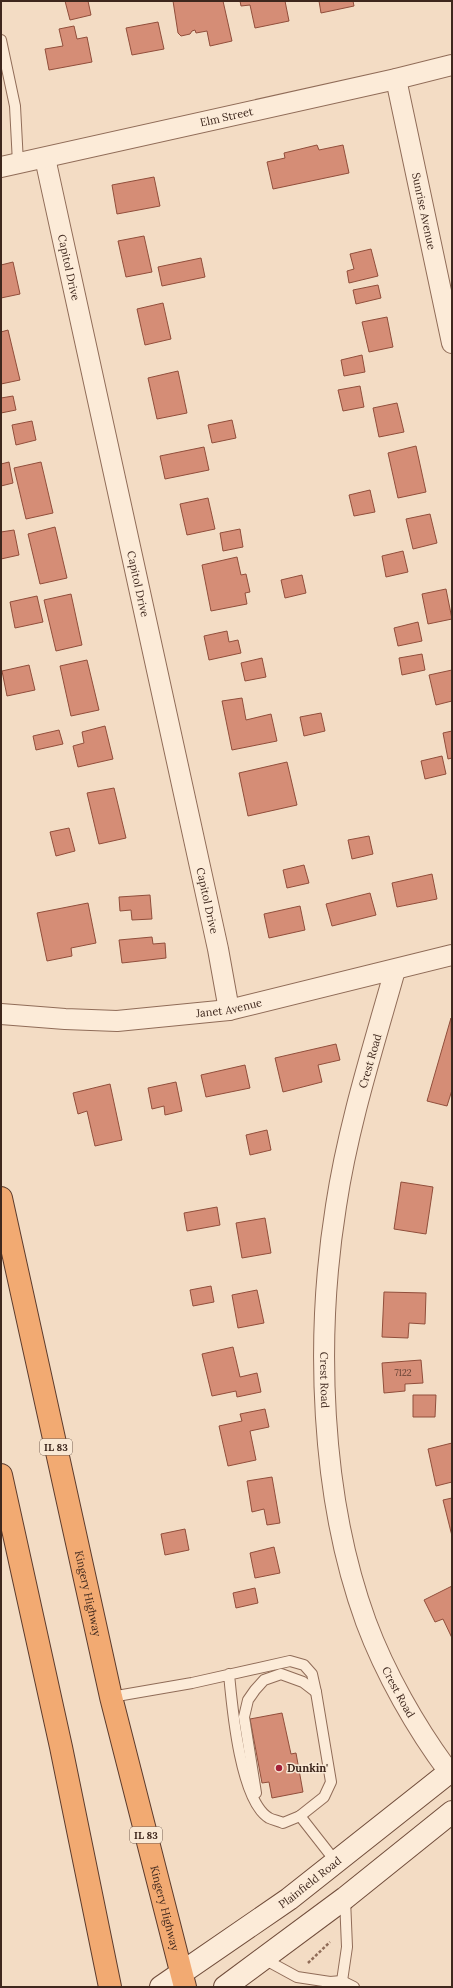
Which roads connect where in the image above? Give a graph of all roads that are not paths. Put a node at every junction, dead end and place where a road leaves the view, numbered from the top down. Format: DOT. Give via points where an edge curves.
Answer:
graph roads {
  1 [pos="1,40"];
  2 [pos="452,66"];
  3 [pos="396,80"];
  4 [pos="45,158"];
  5 [pos="10,165"];
  6 [pos="452,343"];
  7 [pos="452,954"];
  8 [pos="395,970"];
  9 [pos="229,1010"];
  10 [pos="1,1014"];
  11 [pos="1,1198"];
  12 [pos="1,1475"];
  13 [pos="229,1674"];
  14 [pos="316,1692"];
  15 [pos="111,1697"];
  16 [pos="451,1771"];
  17 [pos="258,1806"];
  18 [pos="452,1812"];
  19 [pos="300,1816"];
  20 [pos="336,1862"];
  21 [pos="345,1898"];
  22 [pos="264,1959"];
  23 [pos="183,1980"];
  24 [pos="342,1981"];
  25 [pos="316,1984"];
  26 [pos="110,1987"];
  27 [pos="161,1987"];
  28 [pos="225,1987"];
  29 [pos="354,1987"];
  1 -- 5 [label="lane" via="15,106"];
  2 -- 3 [label="street, Elm Street"];
  3 -- 4 [label="street, Elm Street"];
  3 -- 6 [label="street, Sunrise Avenue"];
  4 -- 5 [label="street, Elm Street"];
  4 -- 9 [label="street, Capitol Drive" via="218,949"];
  7 -- 8 [label="street, Janet Avenue"];
  8 -- 9 [label="street, Janet Avenue"];
  8 -- 16 [label="street, Crest Road" via="353,1122 336,1206 326,1299 325,1394 334,1488 342,1537 366,1622 387,1668 429,1745"];
  9 -- 10 [label="street, Janet Avenue" via="117,1021"];
  11 -- 15 [label="highway, Kingery Highway / IL 83"];
  12 -- 26 [label="highway" via="61,1747"];
  13 -- 14 [label="lane" via="290,1661 304,1665 312,1674"];
  13 -- 15 [label="lane"];
  13 -- 17 [label="lane" via="234,1723 245,1778"];
  14 -- 17 [label="lane" via="303,1682 282,1674 264,1680 248,1700 244,1717"];
  14 -- 19 [label="lane" via="331,1782 324,1797"];
  15 -- 23 [label="highway, Kingery Highway / IL 83"];
  16 -- 20 [label="main road, Plainfield Road"];
  17 -- 19 [label="lane" via="268,1818 283,1823"];
  18 -- 21 [label="main road"];
  19 -- 20 [label="lane"];
  20 -- 23 [label="main road, Plainfield Road"];
  21 -- 22 [label="main road"];
  21 -- 24 [label="lane" via="348,1947"];
  22 -- 25 [label="lane"];
  22 -- 28 [label="main road"];
  23 -- 27 [label="main road, Plainfield Road"];
  24 -- 25 [label="lane"];
  24 -- 29 [label="lane"];
}
